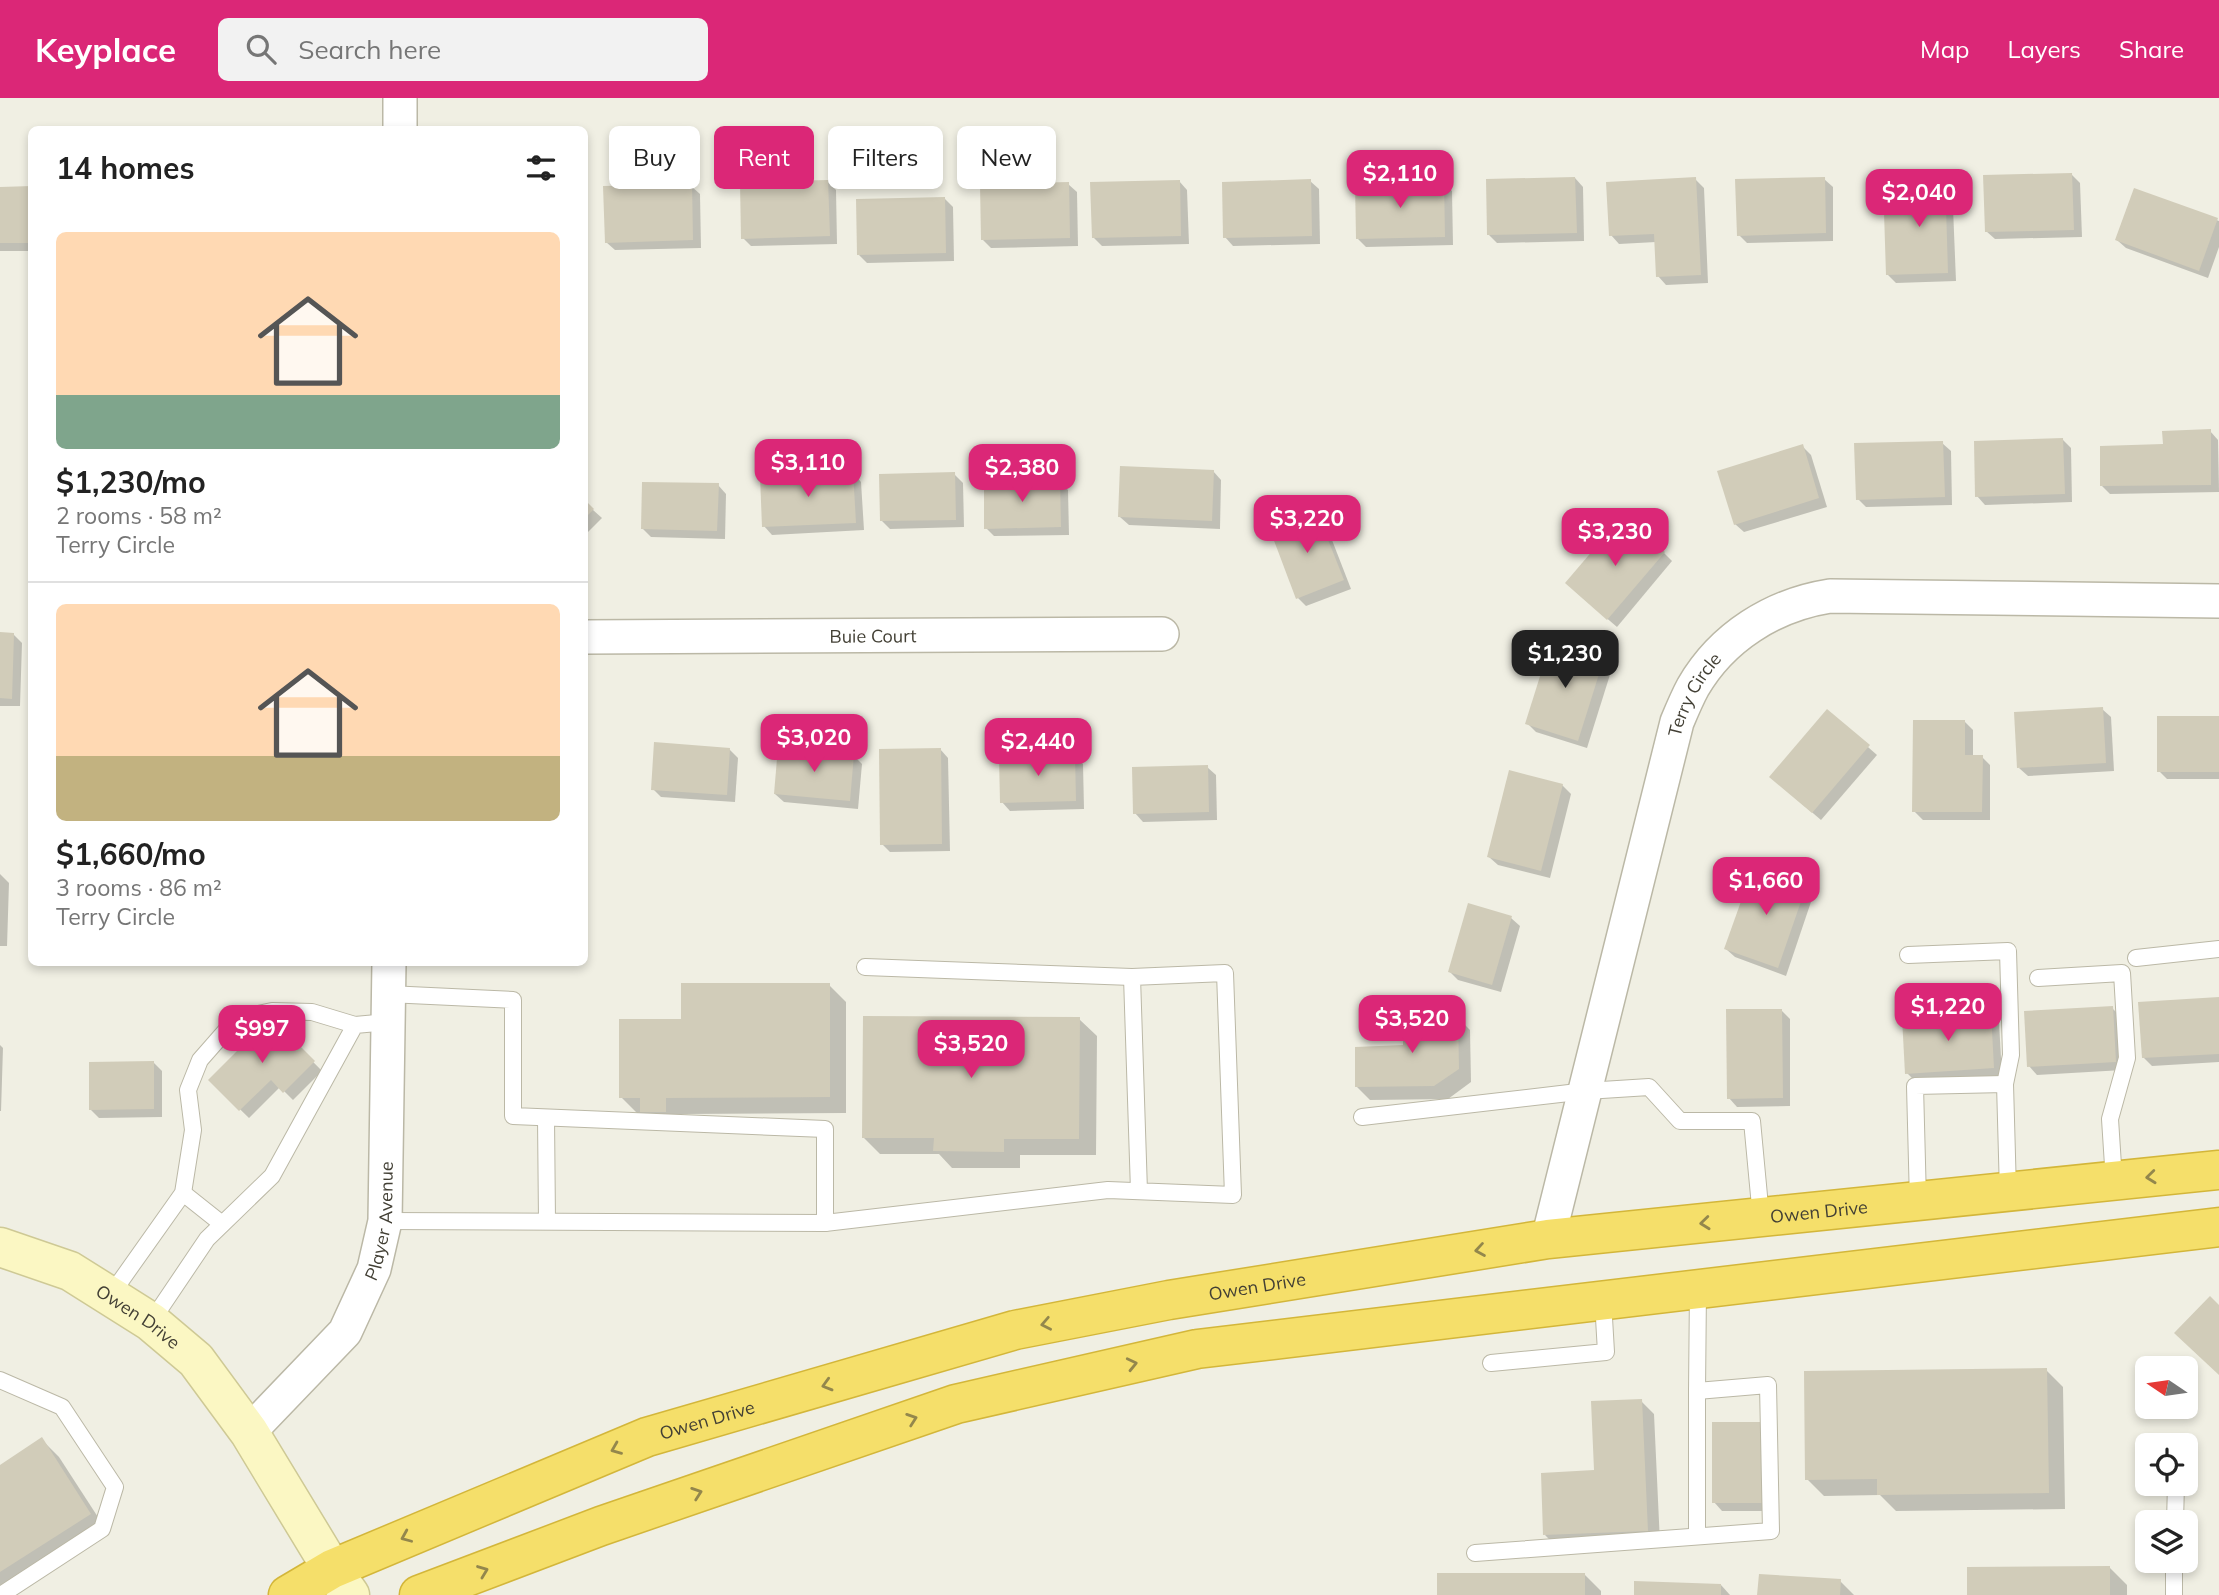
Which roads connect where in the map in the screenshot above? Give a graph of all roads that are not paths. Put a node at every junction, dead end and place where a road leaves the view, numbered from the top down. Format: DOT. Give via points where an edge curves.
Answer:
graph roads {
  1 [pos="400,98"];
  2 [pos="400,126"];
  3 [pos="2219,601"];
  4 [pos="1162,634"];
  5 [pos="588,637"];
  6 [pos="2219,949"];
  7 [pos="1908,955"];
  8 [pos="2136,958"];
  9 [pos="865,967"];
  10 [pos="1132,976"];
  11 [pos="2038,978"];
  12 [pos="388,993"];
  13 [pos="355,1026"];
  14 [pos="2005,1084"];
  15 [pos="1586,1091"];
  16 [pos="1362,1117"];
  17 [pos="546,1118"];
  18 [pos="2219,1170"];
  19 [pos="2114,1181"];
  20 [pos="1139,1191"];
  21 [pos="2008,1192"];
  22 [pos="183,1194"];
  23 [pos="1918,1201"];
  24 [pos="1761,1217"];
  25 [pos="385,1221"];
  26 [pos="547,1222"];
  27 [pos="825,1223"];
  28 [pos="222,1224"];
  29 [pos="2219,1227"];
  30 [pos="1548,1239"];
  31 [pos="0,1247"];
  32 [pos="1698,1289"];
  33 [pos="110,1296"];
  34 [pos="1603,1301"];
  35 [pos="151,1322"];
  36 [pos="1491,1363"];
  37 [pos="5,1387"];
  38 [pos="1697,1391"];
  39 [pos="249,1432"];
  40 [pos="1697,1536"];
  41 [pos="1475,1553"];
  42 [pos="2174,1573"];
  43 [pos="341,1582"];
  44 [pos="1,1595"];
  45 [pos="288,1595"];
  46 [pos="419,1595"];
  47 [pos="2174,1595"];
  1 -- 2 [label="street"];
  3 -- 15 [label="street, Terry Circle" via="1830,596 1785,607 1751,625 1707,668 1677,722"];
  4 -- 5 [label="street, Buie Court"];
  6 -- 8 [label="lane"];
  7 -- 14 [label="lane" via="2008,951 2011,1055"];
  9 -- 10 [label="lane"];
  10 -- 20 [label="lane"];
  10 -- 20 [label="lane" via="1225,973 1233,1195"];
  11 -- 19 [label="lane" via="2122,973 2127,1058 2110,1119"];
  12 -- 13 [label="lane"];
  12 -- 17 [label="lane" via="513,1000 513,1116"];
  12 -- 25 [label="street, Player Avenue"];
  13 -- 22 [label="lane" via="312,1012 272,1011 236,1019 200,1060 188,1090 193,1130"];
  13 -- 28 [label="lane" via="272,1176"];
  14 -- 21 [label="lane"];
  14 -- 23 [label="lane" via="1915,1086"];
  15 -- 16 [label="lane"];
  15 -- 24 [label="lane" via="1649,1087 1680,1121 1752,1121"];
  15 -- 30 [label="street, Terry Circle"];
  17 -- 26 [label="lane"];
  17 -- 27 [label="lane" via="825,1129"];
  18 -- 19 [label="highway, Owen Drive, one-way"];
  19 -- 21 [label="highway, Owen Drive"];
  20 -- 27 [label="lane" via="1108,1190"];
  21 -- 23 [label="highway, Owen Drive"];
  22 -- 28 [label="lane"];
  22 -- 33 [label="lane"];
  23 -- 24 [label="highway, Owen Drive"];
  24 -- 30 [label="highway, Owen Drive, one-way"];
  25 -- 26 [label="lane"];
  25 -- 39 [label="street, Player Avenue" via="374,1269 345,1332"];
  26 -- 27 [label="lane"];
  28 -- 35 [label="lane"];
  29 -- 32 [label="highway"];
  30 -- 43 [label="highway, Owen Drive, one-way" via="1169,1300 1015,1330 647,1437"];
  31 -- 33 [label="main road, Owen Drive" via="70,1271"];
  32 -- 34 [label="highway"];
  32 -- 38 [label="lane"];
  33 -- 35 [label="main road, Owen Drive"];
  34 -- 36 [label="lane" via="1606,1352"];
  46 -- 34 [label="highway, one-way" via="601,1526 956,1404 1197,1349"];
  35 -- 39 [label="main road, Owen Drive" via="196,1360"];
  37 -- 44 [label="lane" via="62,1407 115,1487 102,1529"];
  38 -- 40 [label="lane"];
  38 -- 40 [label="lane" via="1768,1385 1771,1531"];
  39 -- 43 [label="main road, Owen Drive"];
  40 -- 41 [label="lane"];
  42 -- 47 [label="lane"];
  43 -- 45 [label="highway"];
}
